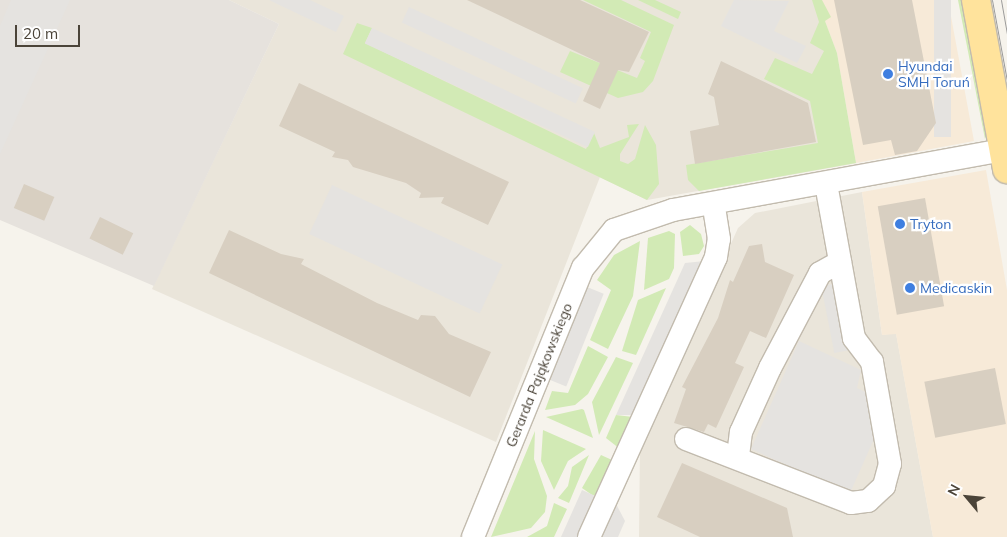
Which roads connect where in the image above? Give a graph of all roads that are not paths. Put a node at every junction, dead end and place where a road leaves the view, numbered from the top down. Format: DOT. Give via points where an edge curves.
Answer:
graph roads {
  1 [pos="976,0"];
  2 [pos="1005,159"];
  3 [pos="826,184"];
  4 [pos="712,203"];
  5 [pos="840,262"];
  6 [pos="686,439"];
  7 [pos="738,456"];
  8 [pos="473,537"];
  9 [pos="589,537"];
  1 -- 2 [label="main road"];
  2 -- 3 [label="street"];
  3 -- 4 [label="street"];
  3 -- 5 [label="street"];
  4 -- 8 [label="street, Gerarda Pająkowskiego" via="622,225 602,241 583,268"];
  4 -- 9 [label="street" via="719,239 716,257"];
  5 -- 7 [label="street" via="820,273 770,368 740,432"];
  5 -- 7 [label="street" via="854,338 872,362 890,464 884,486 868,502 855,504"];
  6 -- 7 [label="street" via="718,454"];
}
